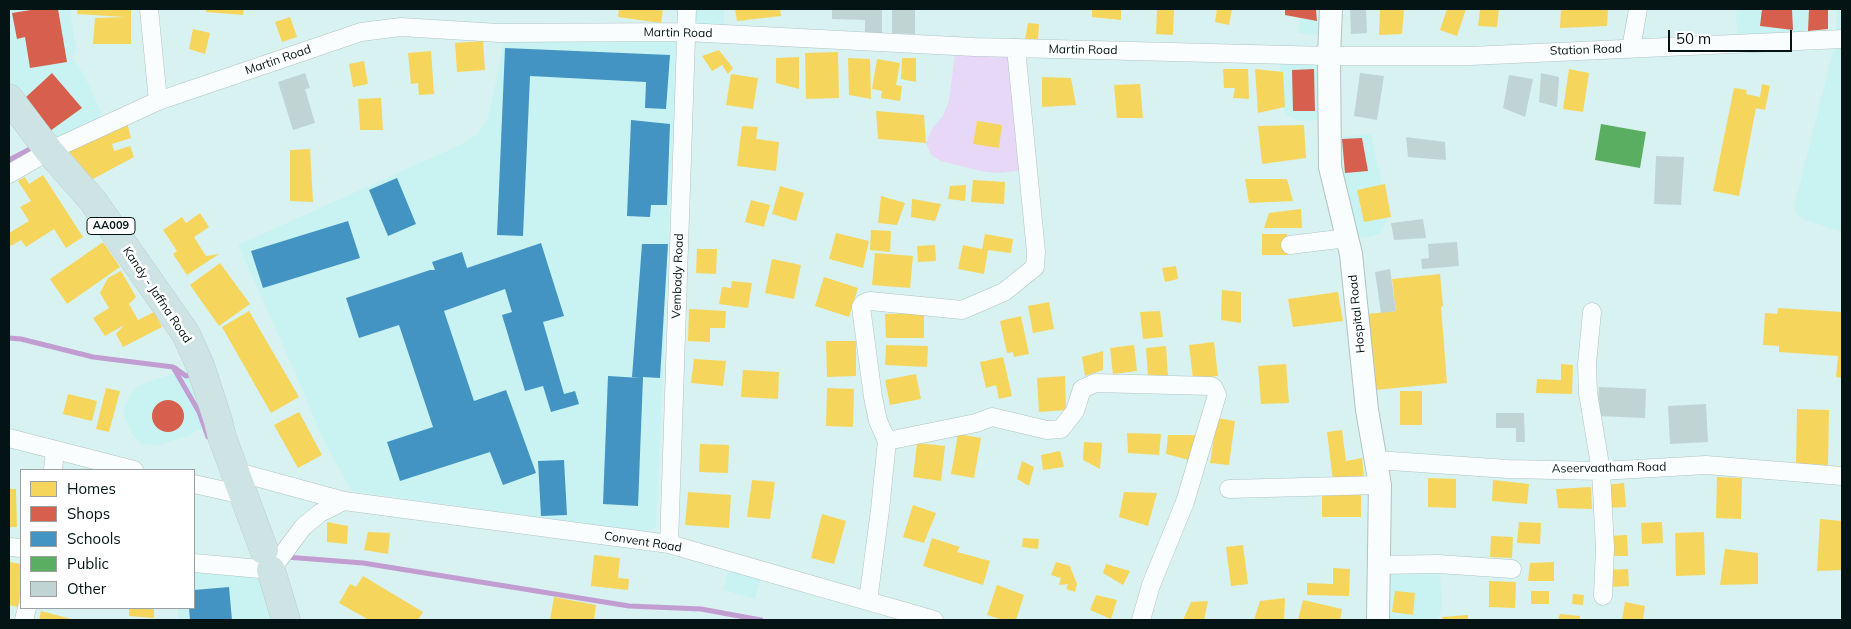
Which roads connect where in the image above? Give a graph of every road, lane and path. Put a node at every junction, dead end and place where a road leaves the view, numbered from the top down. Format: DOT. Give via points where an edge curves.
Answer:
graph roads {
  1 [pos="149,9"];
  2 [pos="687,9"];
  3 [pos="1332,9"];
  4 [pos="1638,9"];
  5 [pos="686,32"];
  6 [pos="1842,39"];
  7 [pos="1016,48"];
  8 [pos="1631,48"];
  9 [pos="1329,56"];
  10 [pos="9,98"];
  11 [pos="158,101"];
  12 [pos="49,151"];
  13 [pos="9,174"];
  14 [pos="1347,238"];
  15 [pos="1290,245"];
  16 [pos="1592,312"];
  17 [pos="9,438"];
  18 [pos="887,441"];
  19 [pos="55,450"];
  20 [pos="1376,460"];
  21 [pos="53,469"];
  22 [pos="130,469"];
  23 [pos="1601,471"];
  24 [pos="1842,476"];
  25 [pos="239,483"];
  26 [pos="195,484"];
  27 [pos="1380,485"];
  28 [pos="1229,489"];
  29 [pos="344,501"];
  30 [pos="668,544"];
  31 [pos="267,560"];
  32 [pos="195,563"];
  33 [pos="1379,565"];
  34 [pos="1512,569"];
  35 [pos="1603,596"];
  36 [pos="868,601"];
  37 [pos="286,620"];
  38 [pos="934,620"];
  39 [pos="1141,620"];
  40 [pos="1378,620"];
  1 -- 11 [label="street"];
  2 -- 5 [label="street, Vembady Road"];
  3 -- 9 [label="street, Hospital Road"];
  4 -- 8 [label="street"];
  5 -- 7 [label="street, Martin Road"];
  5 -- 11 [label="street, Martin Road" via="500,33 402,27 361,32"];
  5 -- 30 [label="street, Vembady Road"];
  6 -- 8 [label="street, Station Road"];
  7 -- 9 [label="street, Martin Road"];
  7 -- 18 [label="street" via="1035,267 1004,292 962,310 870,301 861,307 873,397 878,421"];
  8 -- 9 [label="street, Station Road" via="1470,56"];
  9 -- 14 [label="street, Hospital Road" via="1330,167"];
  10 -- 12 [label="highway, Kandy - Jaffna Road / AA009"];
  11 -- 12 [label="street, Martin Road"];
  12 -- 13 [label="street, Martin Road"];
  12 -- 25 [label="highway, Kandy - Jaffna Road / AA009" via="93,200 186,334 200,365"];
  14 -- 15 [label="street"];
  14 -- 20 [label="street, Hospital Road"];
  16 -- 23 [label="street" via="1588,393"];
  17 -- 19 [label="street"];
  18 -- 36 [label="street"];
  18 -- 39 [label="street" via="992,416 1047,430 1061,429 1075,410 1082,389 1095,383 1214,388 1217,395 1185,502 1151,585"];
  19 -- 21 [label="street"];
  19 -- 22 [label="street"];
  20 -- 23 [label="street, Aseervaatham Road" via="1508,469"];
  20 -- 27 [label="street, Hospital Road"];
  23 -- 24 [label="street, Aseervaatham Road" via="1706,465"];
  23 -- 35 [label="street" via="1605,548"];
  25 -- 26 [label="street, Convent Road"];
  25 -- 29 [label="street, Convent Road"];
  25 -- 31 [label="highway, Kandy - Jaffna Road / AA009"];
  27 -- 28 [label="street"];
  27 -- 33 [label="street, Hospital Road"];
  29 -- 30 [label="street, Convent Road"];
  29 -- 31 [label="street" via="320,513"];
  30 -- 36 [label="street, Convent Road"];
  31 -- 32 [label="street"];
  31 -- 37 [label="highway, Kandy - Jaffna Road / AA009"];
  33 -- 34 [label="street" via="1438,564"];
  33 -- 40 [label="street, Hospital Road"];
  36 -- 38 [label="street, Convent Road"];
}
